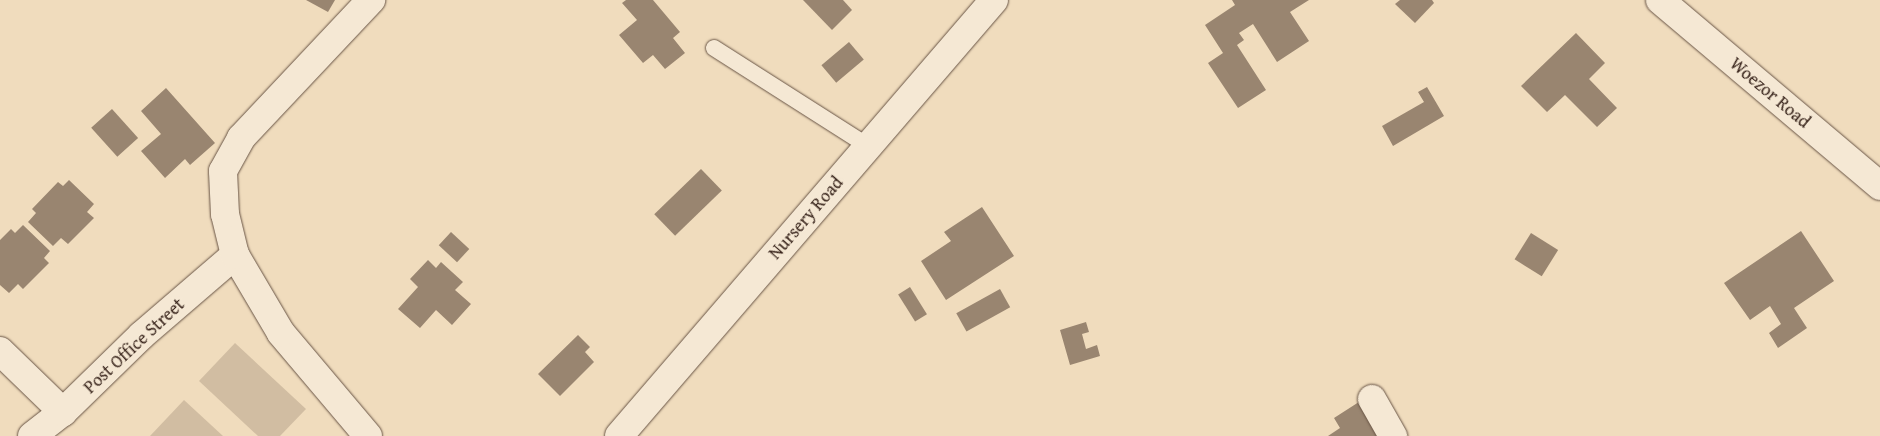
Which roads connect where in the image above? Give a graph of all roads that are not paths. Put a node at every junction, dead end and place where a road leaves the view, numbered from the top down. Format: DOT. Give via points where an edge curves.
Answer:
graph roads {
  1 [pos="371,0"];
  2 [pos="994,0"];
  3 [pos="1660,0"];
  4 [pos="714,48"];
  5 [pos="868,146"];
  6 [pos="1880,186"];
  7 [pos="235,255"];
  8 [pos="0,352"];
  9 [pos="1372,398"];
  10 [pos="63,412"];
  11 [pos="32,436"];
  12 [pos="368,436"];
  13 [pos="619,436"];
  14 [pos="1393,436"];
  1 -- 7 [label="street" via="240,138 223,171 226,214"];
  2 -- 5 [label="street, Nursery Road"];
  3 -- 6 [label="street, Woezor Road"];
  4 -- 5 [label="lane"];
  5 -- 13 [label="street, Nursery Road"];
  7 -- 10 [label="street, Post Office Street" via="142,335"];
  7 -- 12 [label="street" via="281,333"];
  8 -- 10 [label="street"];
  9 -- 14 [label="street"];
  10 -- 11 [label="street, Post Office Street"];
}
